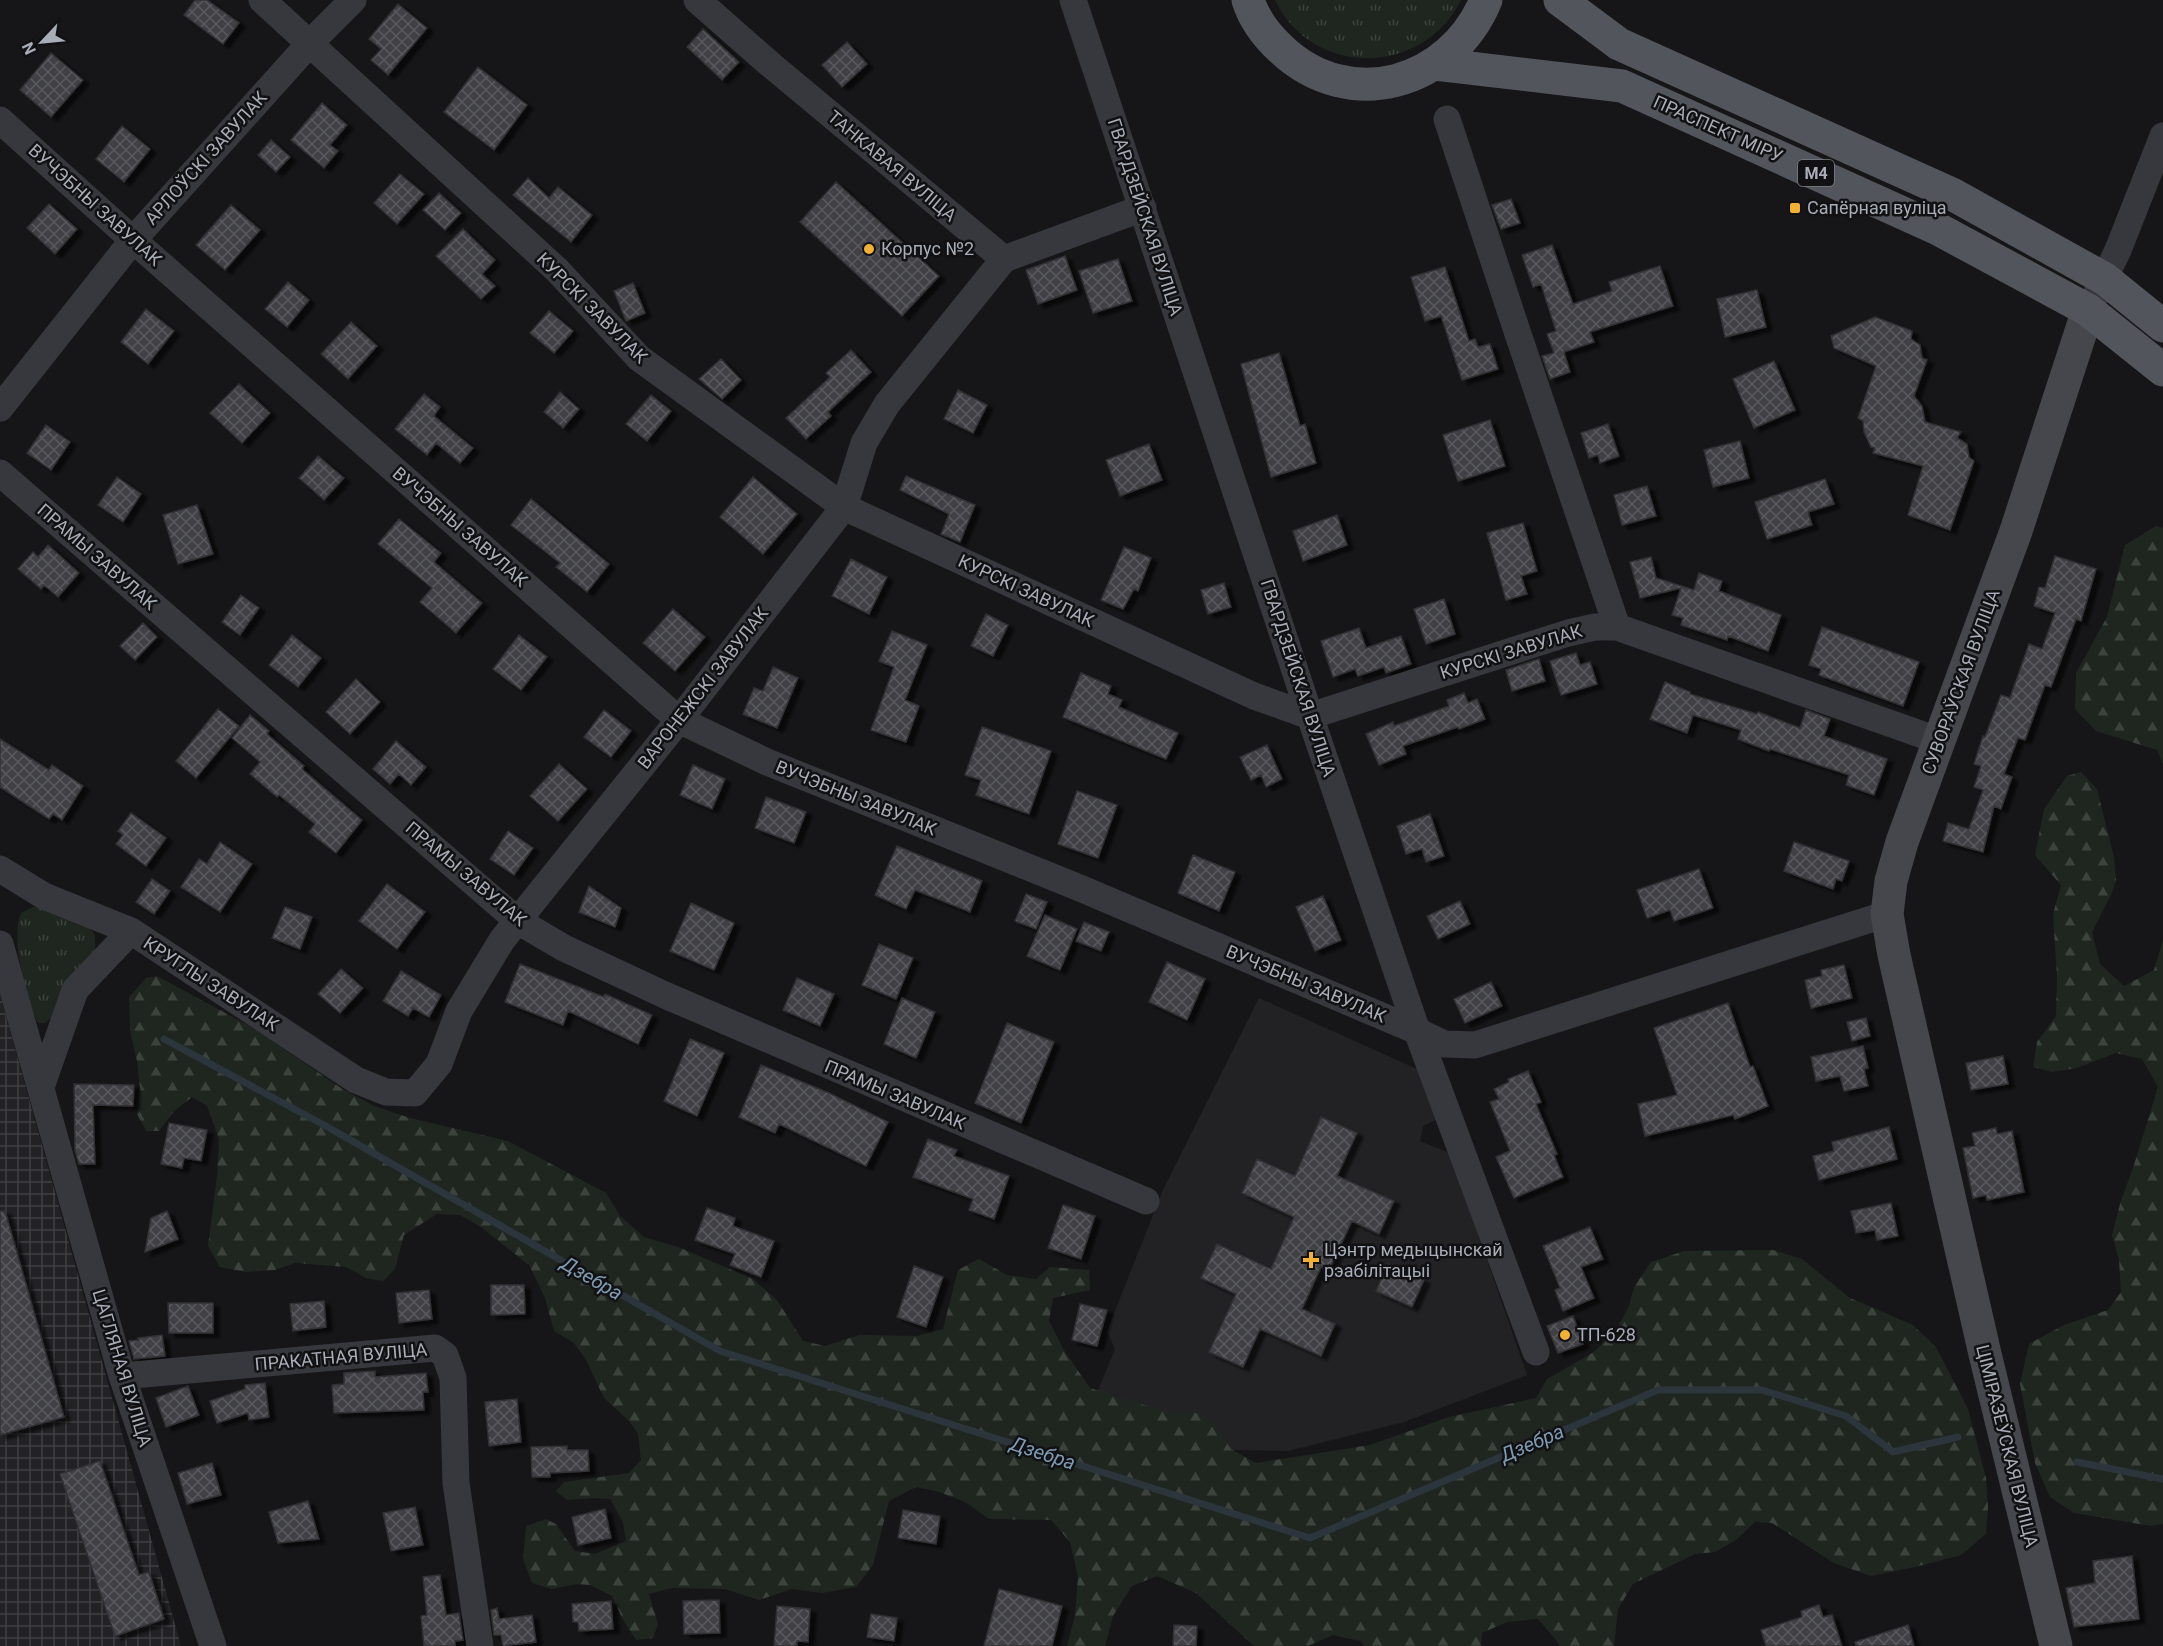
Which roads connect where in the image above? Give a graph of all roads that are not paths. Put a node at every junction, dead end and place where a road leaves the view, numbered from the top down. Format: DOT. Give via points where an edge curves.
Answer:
graph roads {
  1 [pos="262,0"];
  2 [pos="353,0"];
  3 [pos="697,0"];
  4 [pos="1073,0"];
  5 [pos="1248,0"];
  6 [pos="1486,0"];
  7 [pos="1560,0"];
  8 [pos="310,43"];
  9 [pos="1436,64"];
  10 [pos="1448,119"];
  11 [pos="0,120"];
  12 [pos="2163,136"];
  13 [pos="1143,208"];
  14 [pos="133,240"];
  15 [pos="1004,259"];
  16 [pos="2105,279"];
  17 [pos="2088,310"];
  18 [pos="2163,326"];
  19 [pos="2163,370"];
  20 [pos="0,408"];
  21 [pos="0,473"];
  22 [pos="844,507"];
  23 [pos="1617,627"];
  24 [pos="1310,716"];
  25 [pos="680,720"];
  26 [pos="1940,741"];
  27 [pos="0,869"];
  28 [pos="1887,914"];
  29 [pos="518,921"];
  30 [pos="130,931"];
  31 [pos="0,944"];
  32 [pos="1417,1031"];
  33 [pos="41,1087"];
  34 [pos="386,1092"];
  35 [pos="1146,1201"];
  36 [pos="1959,1245"];
  37 [pos="1536,1352"];
  38 [pos="122,1376"];
  39 [pos="213,1646"];
  40 [pos="480,1646"];
  41 [pos="2056,1646"];
  1 -- 8 [label="street, КУРСКІ ЗАВУЛАК"];
  2 -- 8 [label="street, АРЛОЎСКІ ЗАВУЛАК"];
  3 -- 15 [label="street, ТАНКАВАЯ ВУЛІЦА"];
  4 -- 13 [label="street, ГВАРДЗЕЙСКАЯ ВУЛІЦА"];
  5 -- 9 [label="main road" via="1274,42 1290,57 1329,78 1362,83 1395,81"];
  6 -- 9 [label="main road" via="1468,34"];
  7 -- 16 [label="main road, ПРАСПЕКТ МІРУ / М4" via="1619,44 1952,194"];
  8 -- 14 [label="street, АРЛОЎСКІ ЗАВУЛАК"];
  8 -- 22 [label="street, КУРСКІ ЗАВУЛАК" via="557,270 639,358"];
  9 -- 17 [label="main road, ПРАСПЕКТ МІРУ / М4" via="1622,86 1938,229"];
  10 -- 23 [label="street"];
  11 -- 14 [label="street, ВУЧЭБНЫ ЗАВУЛАК"];
  12 -- 16 [label="street, СУВОРАЎСКАЯ ВУЛІЦА"];
  13 -- 15 [label="street"];
  13 -- 24 [label="street, ГВАРДЗЕЙСКАЯ ВУЛІЦА"];
  14 -- 20 [label="street, АРЛОЎСКІ ЗАВУЛАК"];
  14 -- 25 [label="street, ВУЧЭБНЫ ЗАВУЛАК"];
  15 -- 22 [label="street, ВАРОНЕЖСКІ ЗАВУЛАК" via="887,404 864,443"];
  16 -- 17 [label="street, СУВОРАЎСКАЯ ВУЛІЦА"];
  16 -- 18 [label="main road, ПРАСПЕКТ МІРУ / М4"];
  17 -- 19 [label="main road, ПРАСПЕКТ МІРУ / М4"];
  17 -- 26 [label="main road, СУВОРАЎСКАЯ ВУЛІЦА" via="2016,531"];
  21 -- 29 [label="street, ПРАМЫ ЗАВУЛАК"];
  22 -- 24 [label="street, КУРСКІ ЗАВУЛАК" via="1254,696"];
  22 -- 25 [label="street, ВАРОНЕЖСКІ ЗАВУЛАК"];
  23 -- 24 [label="street, КУРСКІ ЗАВУЛАК" via="1568,633"];
  23 -- 26 [label="street, КУРСКІ ЗАВУЛАК"];
  24 -- 32 [label="street, ГВАРДЗЕЙСКАЯ ВУЛІЦА"];
  25 -- 29 [label="street, ВАРОНЕЖСКІ ЗАВУЛАК"];
  25 -- 32 [label="street, ВУЧЭБНЫ ЗАВУЛАК" via="766,762 1075,886"];
  26 -- 28 [label="main road, СУВОРАЎСКАЯ ВУЛІЦА" via="1902,842"];
  27 -- 30 [label="street" via="44,896"];
  28 -- 32 [label="street, ВУЧЭБНЫ ЗАВУЛАК" via="1475,1045 1444,1044"];
  28 -- 36 [label="main road, СУВОРАЎСКАЯ ВУЛІЦА"];
  29 -- 34 [label="street, ВАРОНЕЖСКІ ЗАВУЛАК" via="459,1011 439,1064 415,1093"];
  29 -- 35 [label="street, ПРАМЫ ЗАВУЛАК" via="564,948 667,996"];
  30 -- 33 [label="street, КРУГЛЫ ЗАВУЛАК" via="75,990"];
  30 -- 34 [label="street, КРУГЛЫ ЗАВУЛАК" via="356,1080"];
  31 -- 33 [label="street, ЦАГЛЯНАЯ ВУЛІЦА"];
  32 -- 37 [label="street, ГВАРДЗЕЙСКАЯ ВУЛІЦА"];
  33 -- 38 [label="street, ЦАГЛЯНАЯ ВУЛІЦА"];
  36 -- 41 [label="main road, ЦІМІРАЗЕЎСКАЯ ВУЛІЦА"];
  38 -- 39 [label="street, ЦАГЛЯНАЯ ВУЛІЦА"];
  38 -- 40 [label="street, ПРАКАТНАЯ ВУЛІЦА" via="435,1348 445,1354 453,1378 456,1483"];
}
